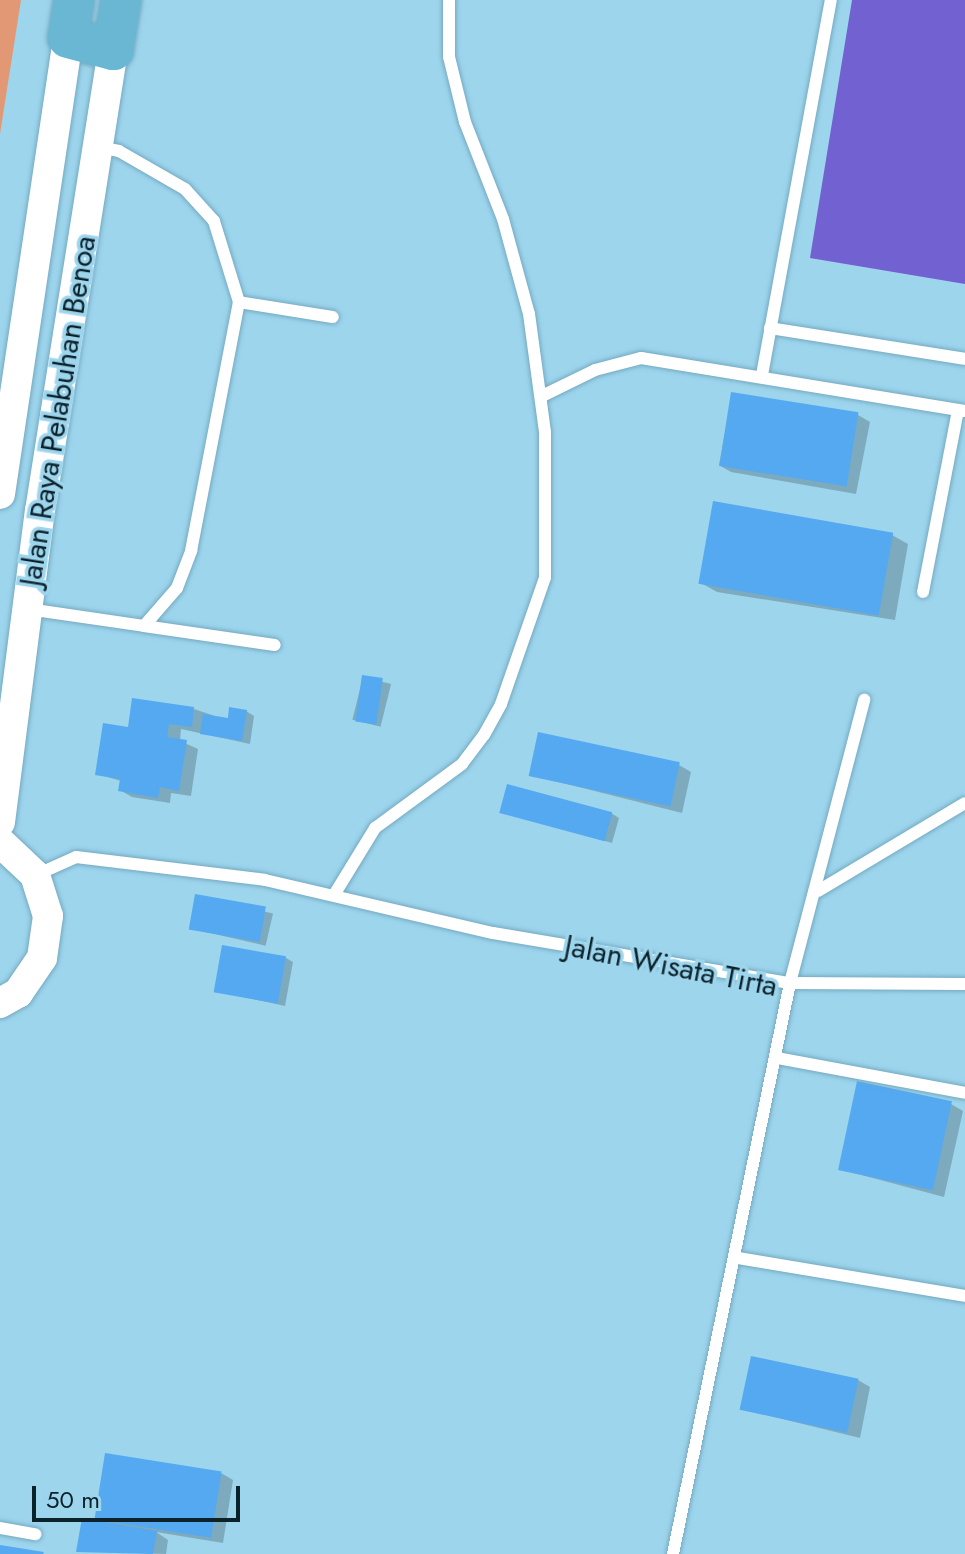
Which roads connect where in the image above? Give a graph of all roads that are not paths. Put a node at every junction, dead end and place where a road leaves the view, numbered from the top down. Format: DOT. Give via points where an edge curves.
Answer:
graph roads {
  1 [pos="121,0"];
  2 [pos="449,0"];
  3 [pos="831,0"];
  4 [pos="71,19"];
  5 [pos="113,50"];
  6 [pos="99,147"];
  7 [pos="239,302"];
  8 [pos="333,317"];
  9 [pos="770,328"];
  10 [pos="965,359"];
  11 [pos="762,375"];
  12 [pos="542,396"];
  13 [pos="962,410"];
  14 [pos="0,494"];
  15 [pos="923,592"];
  16 [pos="28,609"];
  17 [pos="144,626"];
  18 [pos="275,645"];
  19 [pos="864,700"];
  20 [pos="965,803"];
  21 [pos="0,822"];
  22 [pos="0,842"];
  23 [pos="35,875"];
  24 [pos="818,891"];
  25 [pos="334,895"];
  26 [pos="790,983"];
  27 [pos="965,984"];
  28 [pos="0,1003"];
  29 [pos="777,1058"];
  30 [pos="965,1093"];
  31 [pos="738,1258"];
  32 [pos="965,1296"];
  33 [pos="0,1528"];
  34 [pos="35,1534"];
  35 [pos="673,1554"];
  1 -- 5 [label="highway, Jalan Raya Pelabuhan Benoa"];
  2 -- 12 [label="lane" via="449,57 458,96 503,219 529,314"];
  3 -- 9 [label="lane"];
  4 -- 5 [label="highway"];
  4 -- 14 [label="street, Jalan Raya Pelabuhan Benoa"];
  5 -- 6 [label="street, Jalan Raya Pelabuhan Benoa"];
  6 -- 7 [label="lane" via="119,151 185,189 214,221"];
  6 -- 16 [label="street, Jalan Raya Pelabuhan Benoa"];
  7 -- 8 [label="lane"];
  7 -- 17 [label="lane" via="191,551 177,588"];
  9 -- 10 [label="lane"];
  9 -- 11 [label="lane"];
  11 -- 12 [label="lane" via="641,358 595,370"];
  11 -- 13 [label="lane"];
  12 -- 25 [label="lane" via="549,498 545,578 501,704 462,764 375,828"];
  13 -- 15 [label="lane"];
  16 -- 17 [label="lane"];
  16 -- 21 [label="street, Jalan Raya Pelabuhan Benoa"];
  17 -- 18 [label="lane"];
  19 -- 24 [label="lane"];
  20 -- 24 [label="lane"];
  22 -- 23 [label="street"];
  23 -- 25 [label="lane, Jalan Wisata Tirta" via="76,857 265,880"];
  23 -- 28 [label="street" via="48,916 42,958 18,993"];
  24 -- 26 [label="lane"];
  25 -- 26 [label="lane, Jalan Wisata Tirta" via="493,933"];
  26 -- 27 [label="lane"];
  26 -- 29 [label="lane, Jalan Wisata Tirta"];
  29 -- 30 [label="lane"];
  29 -- 31 [label="lane, Jalan Wisata Tirta"];
  31 -- 32 [label="lane"];
  31 -- 35 [label="lane, Jalan Wisata Tirta"];
  33 -- 34 [label="lane"];
}
